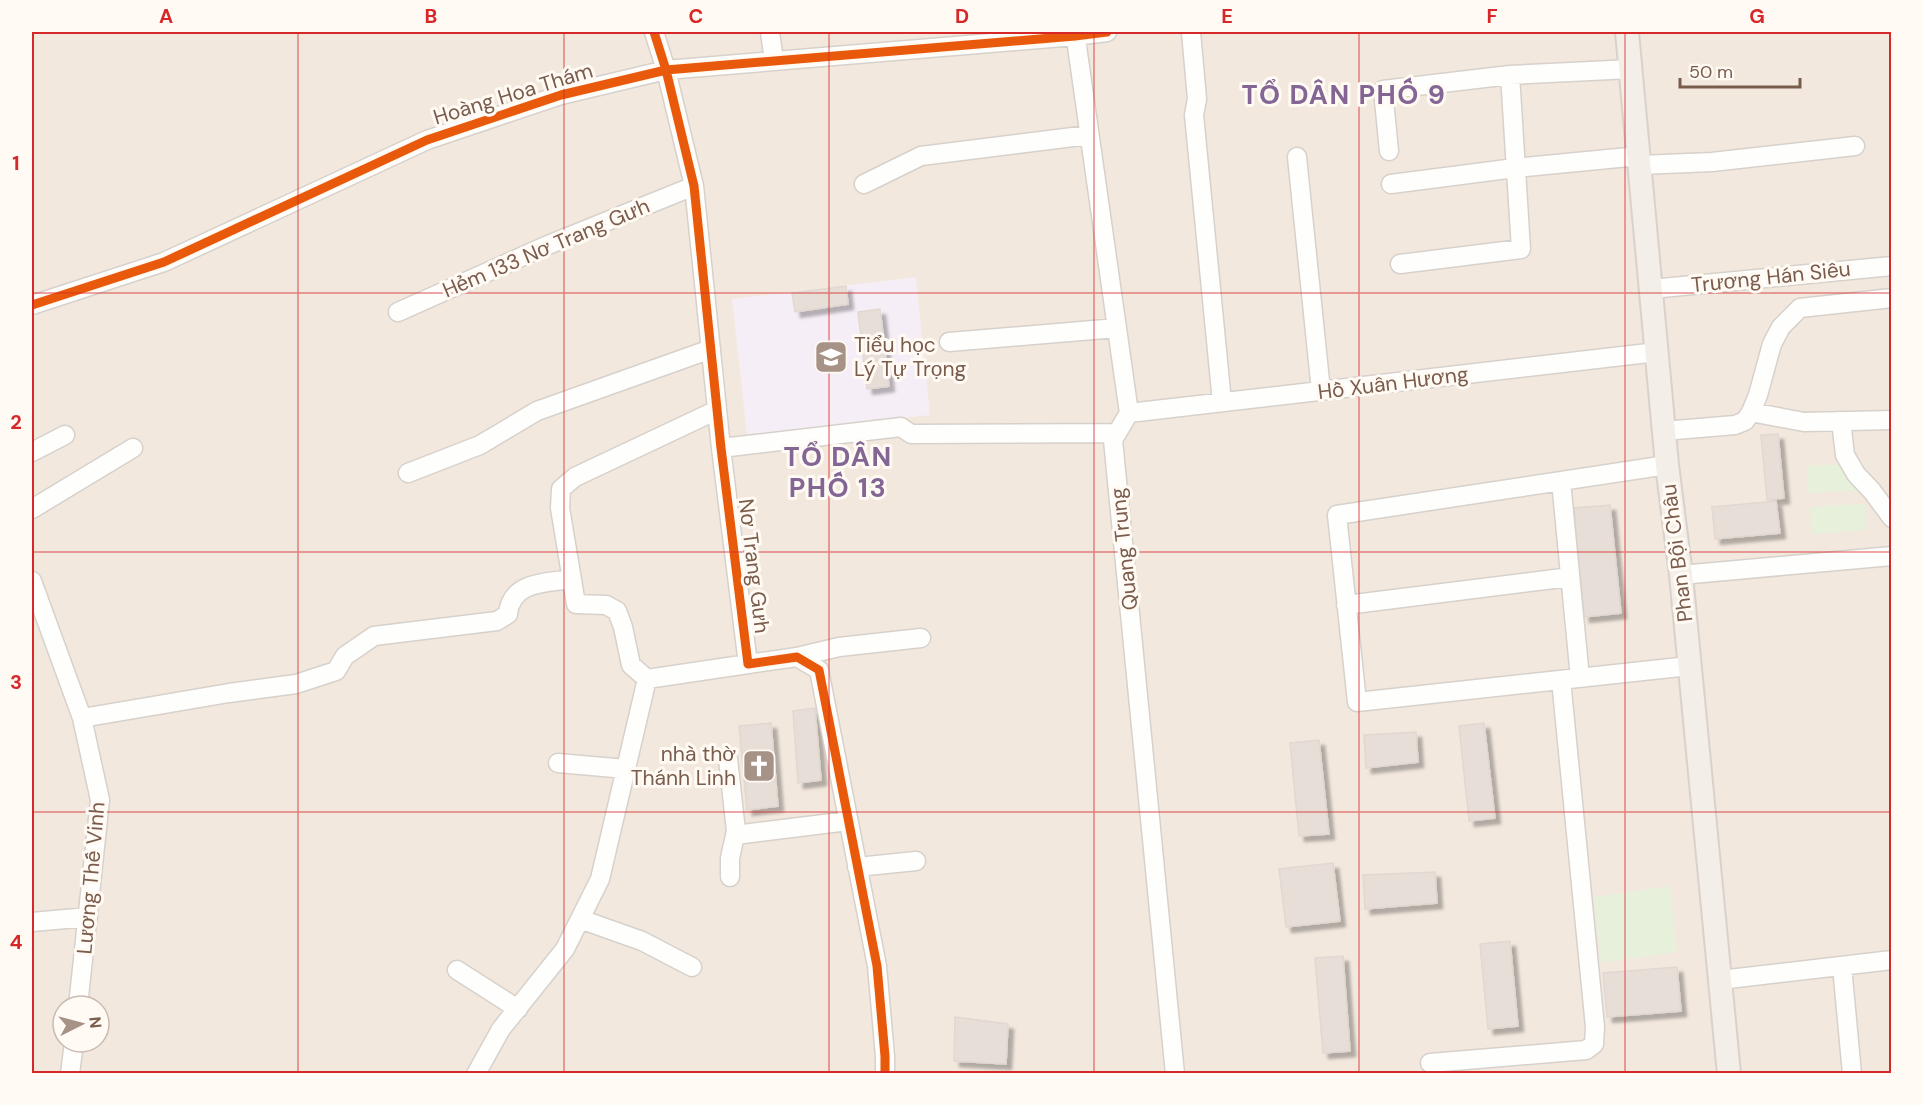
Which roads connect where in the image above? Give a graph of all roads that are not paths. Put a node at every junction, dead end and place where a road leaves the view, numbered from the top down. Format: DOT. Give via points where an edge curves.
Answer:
graph roads {
  1 [pos="654,32"];
  2 [pos="770,32"];
  3 [pos="1107,32"];
  4 [pos="1191,32"];
  5 [pos="1627,32"];
  6 [pos="1075,34"];
  7 [pos="774,61"];
  8 [pos="1631,69"];
  9 [pos="666,70"];
  10 [pos="1510,75"];
  11 [pos="1089,135"];
  12 [pos="1855,146"];
  13 [pos="1389,151"];
  14 [pos="1297,157"];
  15 [pos="1639,160"];
  16 [pos="1515,168"];
  17 [pos="864,184"];
  18 [pos="1390,184"];
  19 [pos="694,186"];
  20 [pos="1400,264"];
  21 [pos="1892,266"];
  22 [pos="1651,289"];
  23 [pos="1892,298"];
  24 [pos="32,305"];
  25 [pos="398,312"];
  26 [pos="1117,328"];
  27 [pos="949,342"];
  28 [pos="711,349"];
  29 [pos="1657,352"];
  30 [pos="1321,391"];
  31 [pos="1221,402"];
  32 [pos="717,410"];
  33 [pos="1751,412"];
  34 [pos="1129,413"];
  35 [pos="1892,420"];
  36 [pos="1841,421"];
  37 [pos="1664,431"];
  38 [pos="1117,433"];
  39 [pos="65,435"];
  40 [pos="132,448"];
  41 [pos="721,448"];
  42 [pos="32,452"];
  43 [pos="1667,465"];
  44 [pos="408,473"];
  45 [pos="1561,481"];
  46 [pos="32,509"];
  47 [pos="1892,518"];
  48 [pos="1892,556"];
  49 [pos="1681,574"];
  50 [pos="1570,577"];
  51 [pos="572,579"];
  52 [pos="32,581"];
  53 [pos="1346,605"];
  54 [pos="921,638"];
  55 [pos="797,657"];
  56 [pos="748,664"];
  57 [pos="1689,666"];
  58 [pos="647,679"];
  59 [pos="1570,679"];
  60 [pos="82,718"];
  61 [pos="728,759"];
  62 [pos="558,763"];
  63 [pos="626,769"];
  64 [pos="848,821"];
  65 [pos="735,836"];
  66 [pos="916,861"];
  67 [pos="857,867"];
  68 [pos="730,877"];
  69 [pos="88,917"];
  70 [pos="580,919"];
  71 [pos="32,922"];
  72 [pos="1892,960"];
  73 [pos="1842,966"];
  74 [pos="692,967"];
  75 [pos="457,970"];
  76 [pos="1720,980"];
  77 [pos="79,994"];
  78 [pos="518,1009"];
  79 [pos="72,1054"];
  80 [pos="1430,1063"];
  81 [pos="477,1073"];
  82 [pos="70,1074"];
  83 [pos="885,1074"];
  84 [pos="1175,1074"];
  85 [pos="1729,1074"];
  86 [pos="1852,1074"];
  1 -- 9 [label="street, Nơ Trang Gưh"];
  2 -- 7 [label="street"];
  3 -- 6 [label="street, Hoàng Hoa Thám"];
  4 -- 31 [label="street" via="1197,99 1194,116"];
  5 -- 8 [label="main road, Phan Bội Châu"];
  6 -- 7 [label="street, Hoàng Hoa Thám"];
  6 -- 11 [label="street"];
  7 -- 9 [label="street, Hoàng Hoa Thám"];
  8 -- 10 [label="street"];
  8 -- 15 [label="main road, Phan Bội Châu"];
  9 -- 19 [label="street, Nơ Trang Gưh"];
  9 -- 24 [label="street, Hoàng Hoa Thám" via="561,95 427,140 164,262"];
  10 -- 13 [label="street" via="1383,90"];
  10 -- 16 [label="street"];
  11 -- 17 [label="street" via="921,156"];
  11 -- 26 [label="street"];
  12 -- 15 [label="street" via="1712,162"];
  14 -- 30 [label="street"];
  15 -- 16 [label="street"];
  15 -- 22 [label="main road, Phan Bội Châu"];
  16 -- 18 [label="street"];
  16 -- 20 [label="street" via="1521,249"];
  19 -- 25 [label="street, Hẻm 133 Nơ Trang Gưh"];
  19 -- 28 [label="street, Nơ Trang Gưh"];
  21 -- 22 [label="street, Trương Hán Siêu"];
  22 -- 29 [label="main road, Phan Bội Châu"];
  23 -- 33 [label="street" via="1800,308 1772,344"];
  26 -- 27 [label="street"];
  26 -- 34 [label="street"];
  28 -- 32 [label="street, Nơ Trang Gưh"];
  28 -- 44 [label="street" via="537,411 480,445"];
  29 -- 30 [label="street, Hồ Xuân Hương"];
  29 -- 37 [label="main road, Phan Bội Châu"];
  30 -- 31 [label="street, Hồ Xuân Hương"];
  31 -- 34 [label="street, Hồ Xuân Hương"];
  32 -- 41 [label="street, Nơ Trang Gưh"];
  32 -- 51 [label="street" via="576,477 561,489 560,508"];
  33 -- 36 [label="street" via="1804,422"];
  33 -- 37 [label="street" via="1745,421 1735,425"];
  34 -- 38 [label="street, Quang Trung"];
  35 -- 36 [label="street"];
  36 -- 47 [label="street" via="1845,455"];
  37 -- 43 [label="main road, Phan Bội Châu"];
  38 -- 41 [label="street" via="911,434 901,427"];
  38 -- 84 [label="street, Quang Trung" via="1113,440"];
  39 -- 42 [label="street"];
  40 -- 46 [label="street"];
  41 -- 56 [label="street, Nơ Trang Gưh"];
  43 -- 45 [label="street"];
  43 -- 49 [label="main road, Phan Bội Châu"];
  45 -- 50 [label="street"];
  45 -- 53 [label="street" via="1337,515"];
  48 -- 49 [label="street"];
  49 -- 57 [label="main road, Phan Bội Châu"];
  50 -- 53 [label="street"];
  50 -- 59 [label="street"];
  51 -- 58 [label="street" via="576,604 606,605 617,610 631,664"];
  51 -- 60 [label="street" via="523,587 509,602 508,614 497,621 374,636 345,656 336,671 296,684"];
  52 -- 60 [label="street, Lương Thế Vinh"];
  53 -- 59 [label="street" via="1357,702"];
  54 -- 55 [label="street, Nơ Trang Gưh" via="839,647"];
  55 -- 56 [label="street, Nơ Trang Gưh"];
  55 -- 64 [label="street" via="819,670"];
  56 -- 58 [label="street"];
  57 -- 59 [label="street"];
  57 -- 76 [label="main road, Phan Bội Châu"];
  58 -- 63 [label="street"];
  59 -- 80 [label="street" via="1594,1044 1586,1050"];
  60 -- 69 [label="street, Lương Thế Vinh" via="100,800"];
  61 -- 65 [label="street"];
  62 -- 63 [label="street"];
  63 -- 70 [label="street" via="600,879"];
  64 -- 65 [label="street"];
  64 -- 67 [label="street"];
  65 -- 68 [label="street"];
  66 -- 67 [label="street"];
  67 -- 83 [label="street" via="877,966"];
  69 -- 71 [label="street"];
  69 -- 77 [label="street, Lương Thế Vinh"];
  70 -- 74 [label="street" via="642,941"];
  70 -- 78 [label="street" via="565,949"];
  72 -- 73 [label="street"];
  73 -- 76 [label="street"];
  73 -- 86 [label="street"];
  75 -- 78 [label="street"];
  76 -- 85 [label="main road, Phan Bội Châu"];
  78 -- 81 [label="street" via="501,1029"];
  79 -- 82 [label="street"];
}
